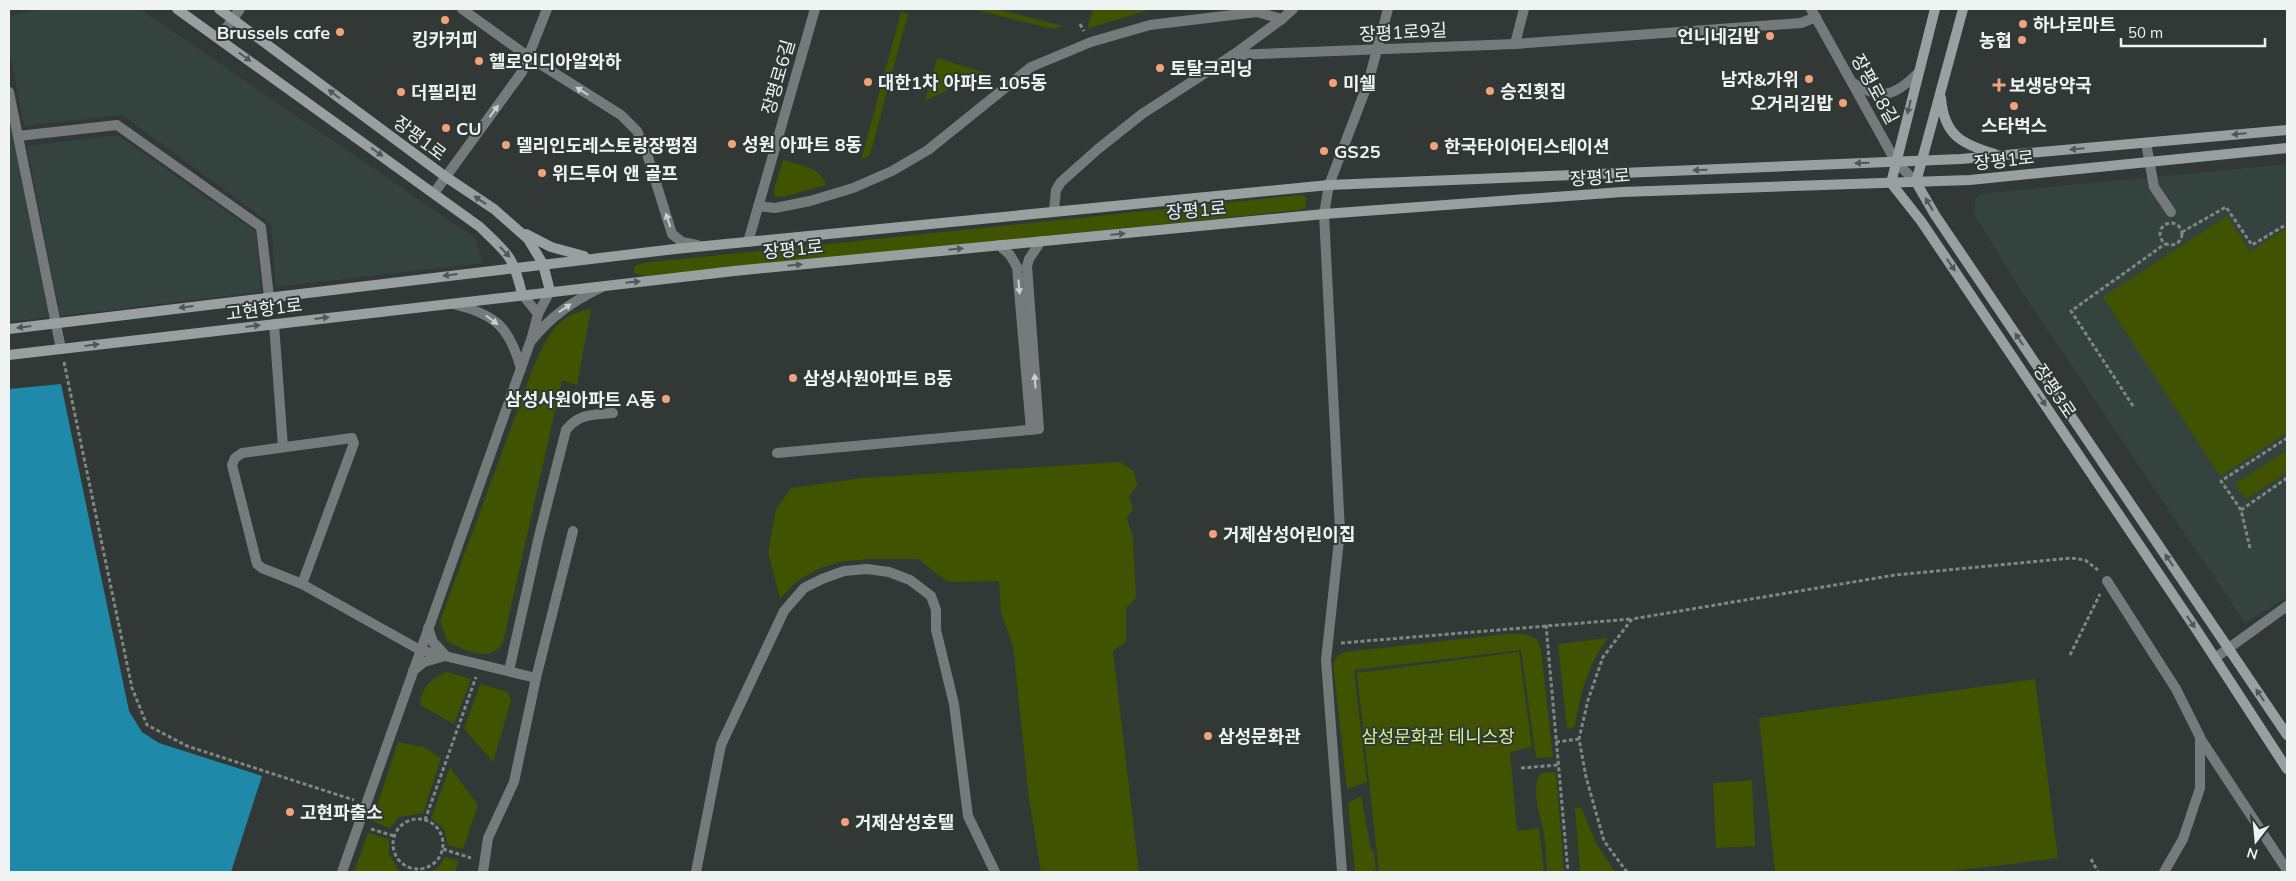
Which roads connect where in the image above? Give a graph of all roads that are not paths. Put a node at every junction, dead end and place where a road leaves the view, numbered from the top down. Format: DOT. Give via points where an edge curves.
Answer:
graph roads {
  1 [pos="177,9"];
  2 [pos="219,9"];
  3 [pos="240,9"];
  4 [pos="462,9"];
  5 [pos="547,9"];
  6 [pos="815,9"];
  7 [pos="1293,9"];
  8 [pos="1388,9"];
  9 [pos="1524,9"];
  10 [pos="1935,9"];
  11 [pos="1963,9"];
  12 [pos="1814,13"];
  13 [pos="233,19"];
  14 [pos="1282,19"];
  15 [pos="219,38"];
  16 [pos="1515,44"];
  17 [pos="1376,50"];
  18 [pos="1233,55"];
  19 [pos="528,57"];
  20 [pos="1918,73"];
  21 [pos="1853,83"];
  22 [pos="1941,89"];
  23 [pos="9,92"];
  24 [pos="2287,130"];
  25 [pos="18,136"];
  26 [pos="2146,143"];
  27 [pos="2287,148"];
  28 [pos="2000,155"];
  29 [pos="1921,161"];
  30 [pos="1896,162"];
  31 [pos="2149,162"];
  32 [pos="446,177"];
  33 [pos="1916,182"];
  34 [pos="1891,183"];
  35 [pos="1329,185"];
  36 [pos="434,193"];
  37 [pos="758,206"];
  38 [pos="1054,210"];
  39 [pos="2171,212"];
  40 [pos="1324,214"];
  41 [pos="513,227"];
  42 [pos="1041,241"];
  43 [pos="748,242"];
  44 [pos="999,245"];
  45 [pos="703,246"];
  46 [pos="595,258"];
  47 [pos="543,264"];
  48 [pos="516,267"];
  49 [pos="608,284"];
  50 [pos="550,291"];
  51 [pos="522,294"];
  52 [pos="269,297"];
  53 [pos="447,303"];
  54 [pos="538,314"];
  55 [pos="56,323"];
  56 [pos="274,324"];
  57 [pos="9,329"];
  58 [pos="530,342"];
  59 [pos="61,349"];
  60 [pos="9,355"];
  61 [pos="521,369"];
  62 [pos="613,413"];
  63 [pos="1035,430"];
  64 [pos="283,447"];
  65 [pos="777,453"];
  66 [pos="573,531"];
  67 [pos="2107,581"];
  68 [pos="302,584"];
  69 [pos="2287,606"];
  70 [pos="428,628"];
  71 [pos="2228,648"];
  72 [pos="420,650"];
  73 [pos="446,656"];
  74 [pos="2215,658"];
  75 [pos="510,671"];
  76 [pos="412,672"];
  77 [pos="536,678"];
  78 [pos="2287,736"];
  79 [pos="2200,737"];
  80 [pos="2287,769"];
  81 [pos="483,867"];
  82 [pos="2287,870"];
  83 [pos="342,872"];
  84 [pos="696,872"];
  85 [pos="994,872"];
  86 [pos="1342,872"];
  87 [pos="2164,872"];
  1 -- 15 [label="street, 장평1로"];
  2 -- 13 [label="street, 장평1로"];
  3 -- 13 [label="street"];
  4 -- 19 [label="street"];
  5 -- 19 [label="street"];
  6 -- 37 [label="street, 장평로6길"];
  7 -- 14 [label="street"];
  8 -- 17 [label="street"];
  9 -- 16 [label="street"];
  10 -- 20 [label="street"];
  11 -- 22 [label="street"];
  12 -- 16 [label="street, 장평1로9길" via="1801,23"];
  12 -- 21 [label="street, 장평로8길"];
  13 -- 15 [label="street"];
  32 -- 13 [label="street, 장평1로, one-way"];
  14 -- 18 [label="street"];
  14 -- 37 [label="street" via="1257,12 1150,25 1091,42 1031,67 928,150 892,172 810,201 775,208"];
  15 -- 36 [label="street, 장평1로, one-way"];
  16 -- 17 [label="street, 장평1로9길"];
  17 -- 18 [label="street, 장평1로9길"];
  17 -- 35 [label="street" via="1368,83"];
  18 -- 38 [label="street" via="1142,114 1098,149 1061,182 1056,190"];
  32 -- 19 [label="street, one-way" via="522,72"];
  45 -- 19 [label="street, one-way" via="682,242 672,234 647,154 636,131 621,115"];
  20 -- 21 [label="street" via="1895,92 1882,95 1871,94"];
  20 -- 30 [label="street, one-way"];
  21 -- 30 [label="street, 장평로8길"];
  22 -- 28 [label="street" via="1944,120 1950,130 1964,142"];
  22 -- 29 [label="street"];
  23 -- 25 [label="street"];
  24 -- 26 [label="street, 장평1로, one-way"];
  25 -- 52 [label="street" via="118,124 261,227"];
  25 -- 55 [label="street"];
  26 -- 28 [label="street, 장평1로, one-way"];
  26 -- 31 [label="street"];
  27 -- 31 [label="street, 장평1로"];
  28 -- 29 [label="street, 장평1로"];
  29 -- 30 [label="street, 장평1로"];
  29 -- 33 [label="street"];
  30 -- 33 [label="street, 장평로8길"];
  30 -- 34 [label="street"];
  30 -- 35 [label="street, 장평1로, one-way"];
  31 -- 33 [label="street, 장평1로" via="1970,180"];
  31 -- 39 [label="street" via="2154,187"];
  32 -- 36 [label="street"];
  41 -- 32 [label="street, 장평1로, one-way"];
  33 -- 34 [label="street, 장평1로"];
  71 -- 33 [label="street, 장평3로, one-way" via="1935,215"];
  34 -- 40 [label="street, 장평1로" via="1622,192"];
  34 -- 74 [label="street, 장평3로, one-way" via="1921,221"];
  35 -- 38 [label="street, 장평1로"];
  35 -- 40 [label="street"];
  36 -- 48 [label="street, 장평1로, one-way" via="480,227 510,256"];
  37 -- 43 [label="street, 장평로6길"];
  38 -- 43 [label="street, 장평1로"];
  42 -- 40 [label="street, 장평1로, one-way"];
  40 -- 86 [label="street" via="1340,531 1326,660"];
  41 -- 46 [label="street" via="551,248"];
  41 -- 47 [label="street, 장평1로" via="528,240"];
  42 -- 44 [label="street, 장평1로"];
  63 -- 42 [label="street, one-way" via="1027,266"];
  43 -- 45 [label="street, 장평1로"];
  49 -- 44 [label="street, 장평1로, one-way"];
  44 -- 63 [label="street, one-way" via="1017,267"];
  45 -- 46 [label="street, 장평1로"];
  46 -- 47 [label="street, 고현항1로"];
  47 -- 48 [label="street, 고현항1로"];
  47 -- 50 [label="street, 장평1로"];
  48 -- 51 [label="street, 장평1로"];
  48 -- 52 [label="street, 고현항1로, one-way"];
  49 -- 50 [label="street, 장평1로"];
  58 -- 49 [label="street, one-way" via="546,322 564,308"];
  50 -- 51 [label="street, 고현항1로"];
  50 -- 54 [label="street"];
  51 -- 53 [label="street, 고현항1로"];
  51 -- 54 [label="street"];
  52 -- 55 [label="street, 고현항1로, one-way"];
  56 -- 53 [label="street, 고현항1로, one-way"];
  53 -- 61 [label="street, one-way" via="492,317 510,338"];
  54 -- 58 [label="street"];
  55 -- 57 [label="street, 고현항1로, one-way"];
  55 -- 59 [label="street"];
  59 -- 56 [label="street, 고현항1로, one-way"];
  56 -- 64 [label="street"];
  58 -- 61 [label="street"];
  59 -- 60 [label="street, 고현항1로"];
  61 -- 70 [label="street"];
  62 -- 75 [label="street" via="582,416 566,430"];
  63 -- 65 [label="street"];
  64 -- 68 [label="street" via="242,453 232,465 257,564"];
  64 -- 68 [label="street" via="350,438 354,441"];
  66 -- 77 [label="street"];
  67 -- 79 [label="street" via="2176,689"];
  68 -- 72 [label="street"];
  69 -- 71 [label="street"];
  70 -- 72 [label="street"];
  70 -- 73 [label="street" via="434,642"];
  71 -- 74 [label="street"];
  78 -- 71 [label="street, 장평3로, one-way"];
  72 -- 73 [label="street"];
  72 -- 76 [label="street"];
  73 -- 75 [label="street"];
  73 -- 76 [label="street" via="424,662"];
  74 -- 80 [label="street, 장평3로"];
  75 -- 77 [label="street"];
  76 -- 83 [label="street"];
  77 -- 81 [label="street" via="514,782 488,838"];
  79 -- 82 [label="street"];
  79 -- 87 [label="street" via="2200,788 2183,838"];
  84 -- 85 [label="street" via="721,745 784,611 804,588 844,571 867,569 889,572 910,580 931,596 954,704 968,816"];
}
